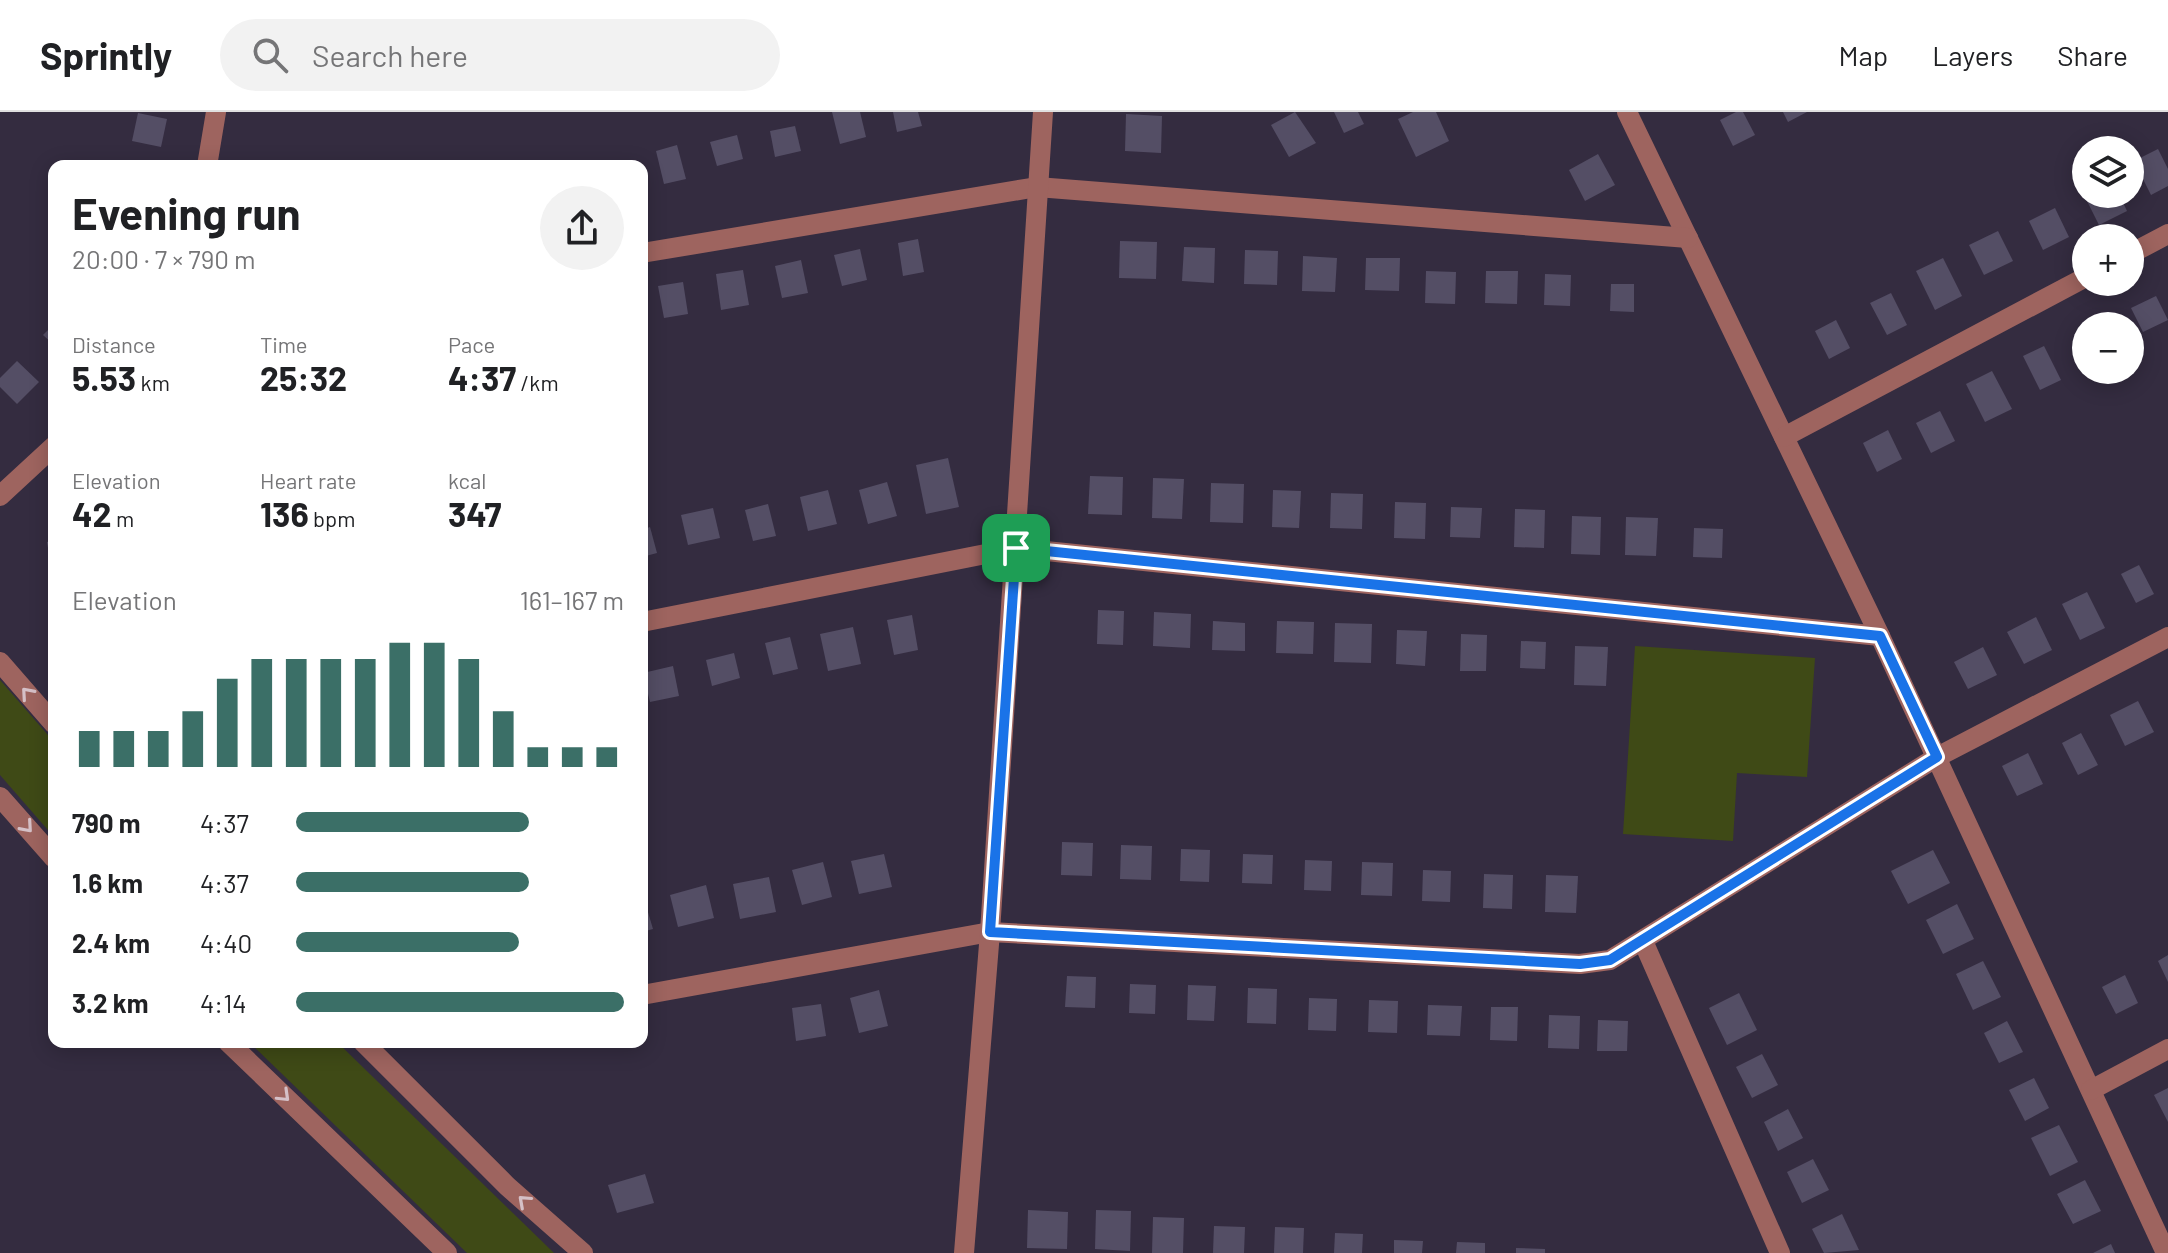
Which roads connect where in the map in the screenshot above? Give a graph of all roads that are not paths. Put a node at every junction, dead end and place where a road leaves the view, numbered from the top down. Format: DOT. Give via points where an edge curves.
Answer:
graph roads {
  1 [pos="216,112"];
  2 [pos="1043,112"];
  3 [pos="1629,112"];
  4 [pos="208,160"];
  5 [pos="1037,187"];
  6 [pos="2168,234"];
  7 [pos="1688,238"];
  8 [pos="2144,247"];
  9 [pos="648,252"];
  10 [pos="2072,284"];
  11 [pos="1784,437"];
  12 [pos="48,452"];
  13 [pos="0,496"];
  14 [pos="1016,548"];
  15 [pos="648,621"];
  16 [pos="1880,636"];
  17 [pos="2168,637"];
  18 [pos="0,662"];
  19 [pos="48,717"];
  20 [pos="1937,757"];
  21 [pos="0,797"];
  22 [pos="48,851"];
  23 [pos="990,932"];
  24 [pos="1643,941"];
  25 [pos="648,994"];
  26 [pos="234,1048"];
  27 [pos="377,1048"];
  28 [pos="2168,1049"];
  29 [pos="2091,1090"];
  30 [pos="447,1253"];
  31 [pos="583,1253"];
  32 [pos="964,1253"];
  33 [pos="1780,1253"];
  34 [pos="2166,1253"];
  1 -- 4 [label="street"];
  2 -- 5 [label="street"];
  3 -- 7 [label="street"];
  5 -- 7 [label="street"];
  5 -- 9 [label="street"];
  5 -- 14 [label="street"];
  6 -- 8 [label="street"];
  7 -- 11 [label="street"];
  10 -- 11 [label="street"];
  11 -- 16 [label="street"];
  12 -- 13 [label="street"];
  14 -- 15 [label="street"];
  14 -- 16 [label="street"];
  14 -- 23 [label="street"];
  16 -- 20 [label="street"];
  17 -- 20 [label="street"];
  19 -- 18 [label="street, one-way"];
  20 -- 24 [label="street"];
  20 -- 29 [label="street"];
  21 -- 22 [label="street, one-way"];
  23 -- 24 [label="street" via="1580,964 1610,960"];
  23 -- 25 [label="street"];
  23 -- 32 [label="street"];
  24 -- 33 [label="street"];
  26 -- 30 [label="street, one-way"];
  31 -- 27 [label="street, one-way" via="507,1186"];
  28 -- 29 [label="street"];
  29 -- 34 [label="street"];
}
